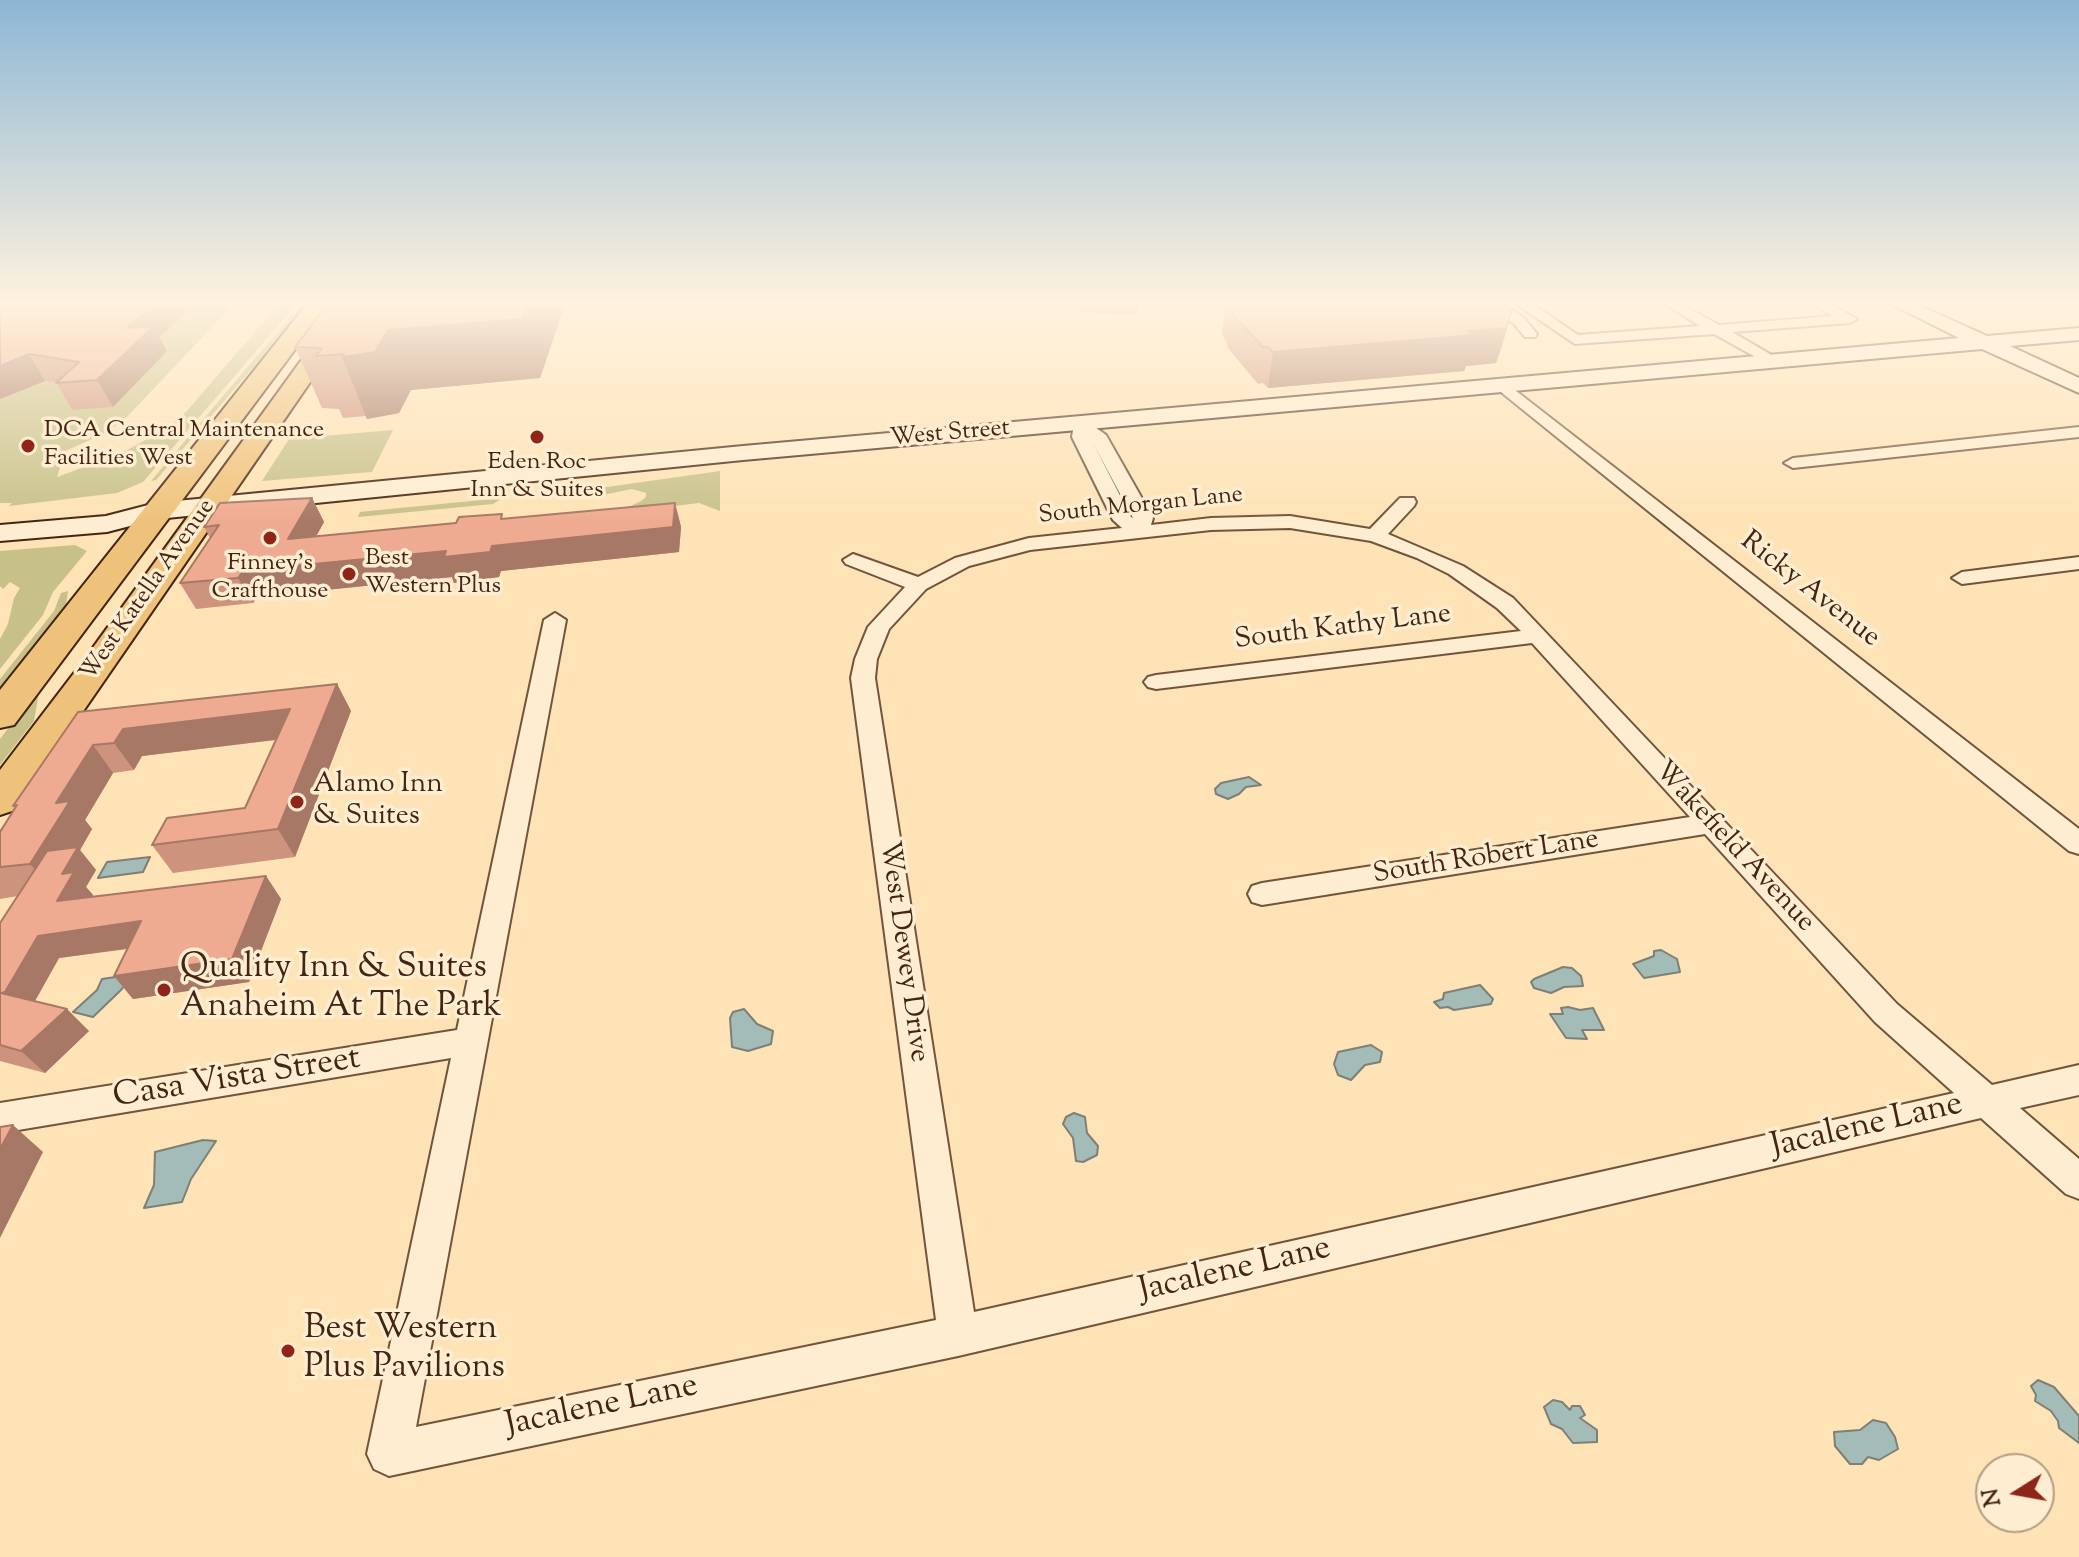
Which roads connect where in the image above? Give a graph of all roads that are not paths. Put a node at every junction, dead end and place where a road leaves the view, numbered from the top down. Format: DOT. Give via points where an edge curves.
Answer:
graph roads {
  1 [pos="261,377"];
  2 [pos="301,377"];
  3 [pos="1593,377"];
  4 [pos="2059,377"];
  5 [pos="1502,385"];
  6 [pos="2079,386"];
  7 [pos="1082,423"];
  8 [pos="2079,432"];
  9 [pos="1793,463"];
  10 [pos="1407,502"];
  11 [pos="208,506"];
  12 [pos="156,511"];
  13 [pos="0,516"];
  14 [pos="1140,531"];
  15 [pos="0,533"];
  16 [pos="1375,536"];
  17 [pos="853,560"];
  18 [pos="2079,563"];
  19 [pos="1962,578"];
  20 [pos="919,585"];
  21 [pos="555,620"];
  22 [pos="1538,636"];
  23 [pos="1156,682"];
  24 [pos="0,716"];
  25 [pos="0,800"];
  26 [pos="1709,824"];
  27 [pos="2079,844"];
  28 [pos="1262,894"];
  29 [pos="473,1041"];
  30 [pos="2079,1080"];
  31 [pos="1984,1102"];
  32 [pos="0,1118"];
  33 [pos="2079,1182"];
  34 [pos="958,1336"];
  1 -- 12 [label="main road, West Katella Avenue"];
  2 -- 11 [label="main road, West Katella Avenue"];
  3 -- 5 [label="main road, West Street"];
  4 -- 6 [label="main road"];
  5 -- 7 [label="main road, West Street"];
  5 -- 27 [label="street, Ricky Avenue"];
  7 -- 11 [label="main road, West Street"];
  7 -- 14 [label="street" via="1081,437 1123,520"];
  8 -- 9 [label="street"];
  10 -- 16 [label="street"];
  11 -- 12 [label="main road, West Street"];
  11 -- 25 [label="main road, West Katella Avenue"];
  12 -- 13 [label="main road" via="123,504"];
  12 -- 15 [label="main road" via="107,524"];
  12 -- 24 [label="main road, West Katella Avenue"];
  14 -- 16 [label="street, South Morgan Lane" via="1262,521"];
  14 -- 20 [label="street, South Morgan Lane" via="1004,549 962,562"];
  16 -- 22 [label="street, Wakefield Avenue" via="1424,554 1480,584"];
  17 -- 20 [label="street"];
  18 -- 19 [label="street"];
  20 -- 34 [label="street, West Dewey Drive" via="879,627 863,678"];
  21 -- 29 [label="street"];
  22 -- 23 [label="street, South Kathy Lane"];
  22 -- 26 [label="street, Wakefield Avenue"];
  26 -- 28 [label="street, South Robert Lane"];
  26 -- 31 [label="street, Wakefield Avenue" via="1886,1013"];
  29 -- 32 [label="street, Casa Vista Street"];
  29 -- 34 [label="street, Jacalene Lane" via="389,1454"];
  30 -- 31 [label="street, Jacalene Lane"];
  31 -- 33 [label="street, Wakefield Avenue"];
  31 -- 34 [label="street, Jacalene Lane"];
}
